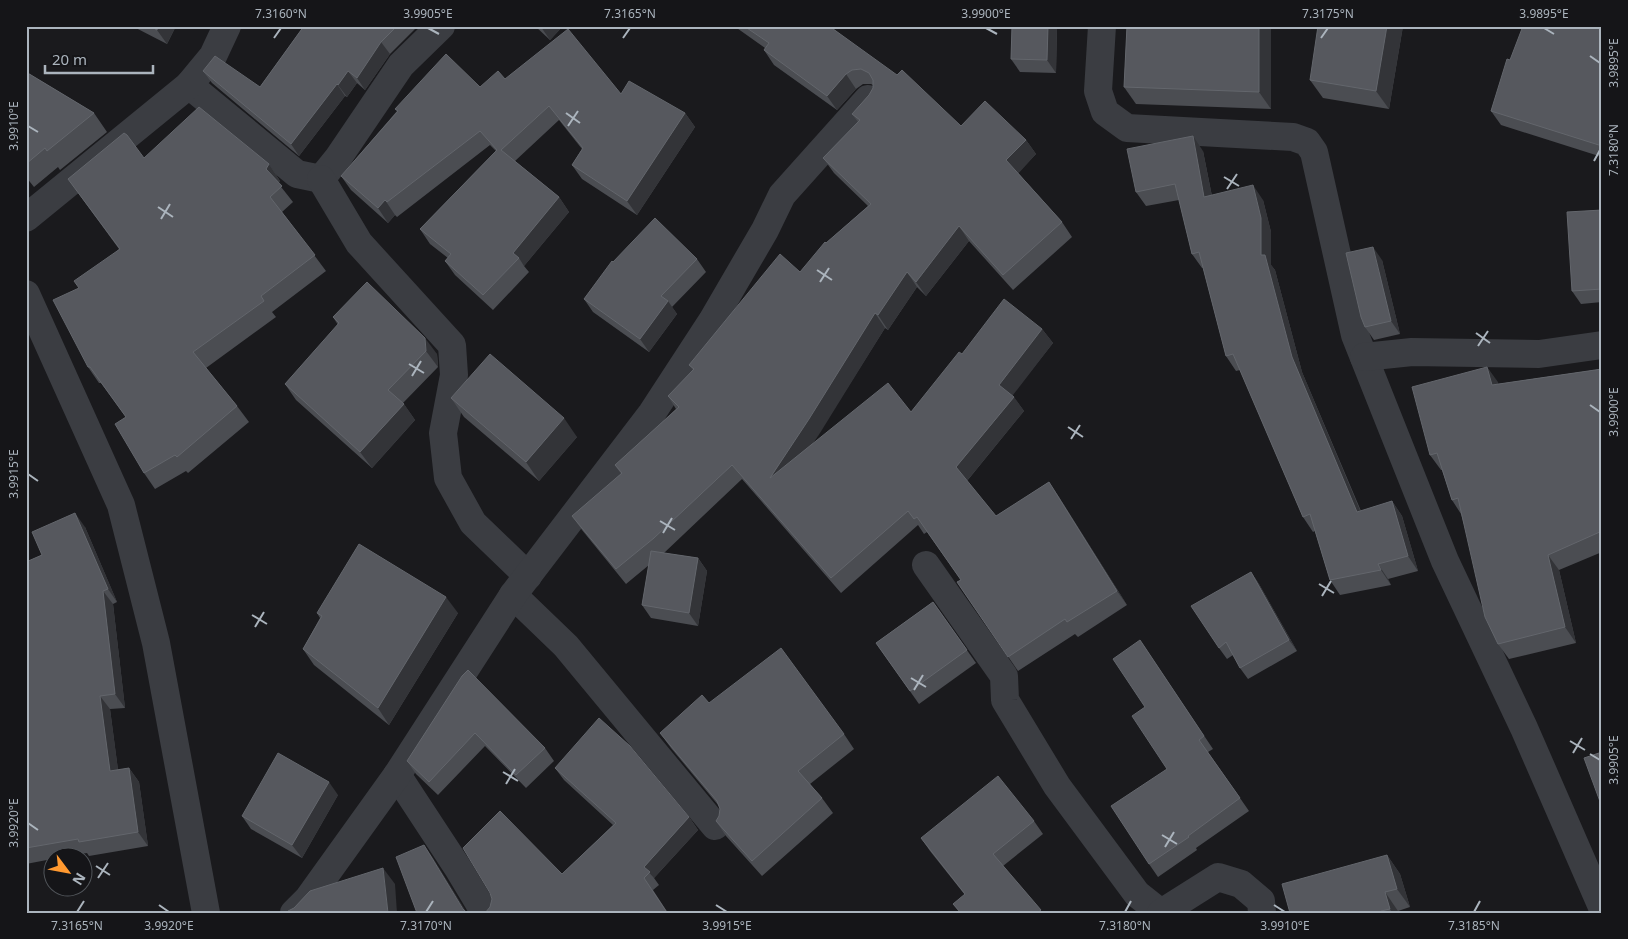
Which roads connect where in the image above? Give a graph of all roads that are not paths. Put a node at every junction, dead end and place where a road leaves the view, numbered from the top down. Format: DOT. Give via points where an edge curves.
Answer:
graph roads {
  1 [pos="227,26"];
  2 [pos="441,26"];
  3 [pos="1102,26"];
  4 [pos="189,85"];
  5 [pos="868,99"];
  6 [pos="321,179"];
  7 [pos="26,218"];
  8 [pos="26,294"];
  9 [pos="1602,345"];
  10 [pos="1364,357"];
  11 [pos="926,565"];
  12 [pos="520,586"];
  13 [pos="398,775"];
  14 [pos="715,826"];
  15 [pos="1602,907"];
  16 [pos="206,913"];
  17 [pos="294,913"];
  18 [pos="485,913"];
  19 [pos="1161,913"];
  20 [pos="1262,913"];
  1 -- 4 [label="street" via="213,56"];
  2 -- 6 [label="street" via="401,65"];
  3 -- 10 [label="street" via="1098,91 1105,112 1127,128 1294,137 1307,142 1314,152 1355,335"];
  4 -- 6 [label="street" via="296,174"];
  4 -- 7 [label="street"];
  5 -- 12 [label="street" via="782,196 712,321 652,413"];
  6 -- 12 [label="street" via="359,243 452,345 454,375 443,433 448,478 473,523"];
  8 -- 16 [label="street" via="121,504 156,642"];
  9 -- 10 [label="street" via="1539,354 1412,352"];
  10 -- 15 [label="street" via="1445,561 1524,728"];
  11 -- 19 [label="street" via="1004,676 1005,700 1057,786 1137,894"];
  12 -- 13 [label="street"];
  12 -- 14 [label="street"];
  13 -- 17 [label="street" via="308,899"];
  13 -- 18 [label="street"];
  19 -- 20 [label="street" via="1218,876 1241,884 1261,901"];
}
